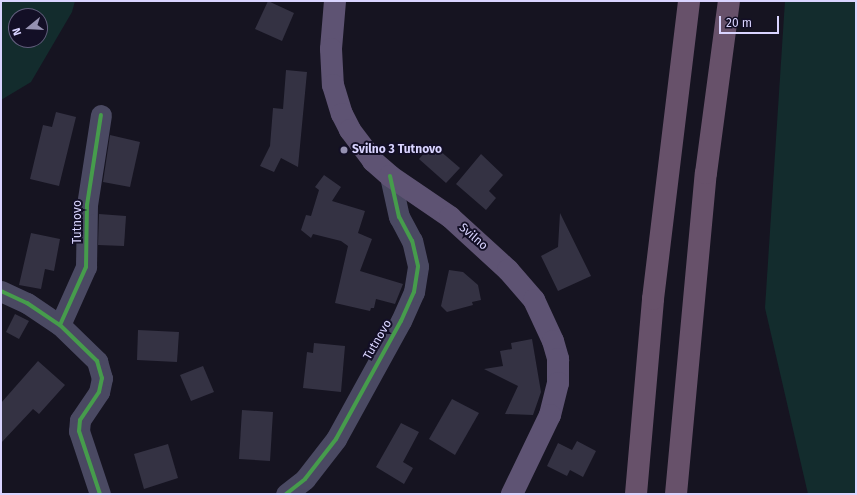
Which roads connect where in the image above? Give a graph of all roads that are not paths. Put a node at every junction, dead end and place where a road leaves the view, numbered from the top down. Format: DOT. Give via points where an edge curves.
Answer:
graph roads {
  1 [pos="335,1"];
  2 [pos="689,1"];
  3 [pos="729,1"];
  4 [pos="101,115"];
  5 [pos="390,176"];
  6 [pos="1,291"];
  7 [pos="60,325"];
  8 [pos="100,494"];
  9 [pos="286,494"];
  10 [pos="512,494"];
  11 [pos="636,494"];
  12 [pos="676,494"];
  1 -- 5 [label="main road, Svilno" via="331,49 333,85 342,114 359,144"];
  2 -- 11 [label="highway" via="654,291"];
  3 -- 12 [label="highway" via="706,173"];
  4 -- 7 [label="street, Tutnovo" via="87,205 86,267"];
  5 -- 9 [label="street, Tutnovo" via="399,217 412,241 418,266 414,292 401,321 336,439 305,479"];
  5 -- 10 [label="main road, Svilno" via="450,217 480,242 534,300 545,320 558,359 558,384 550,415"];
  6 -- 7 [label="street" via="27,303"];
  7 -- 8 [label="street" via="97,361 102,378 99,392 80,420 79,431"];
}
